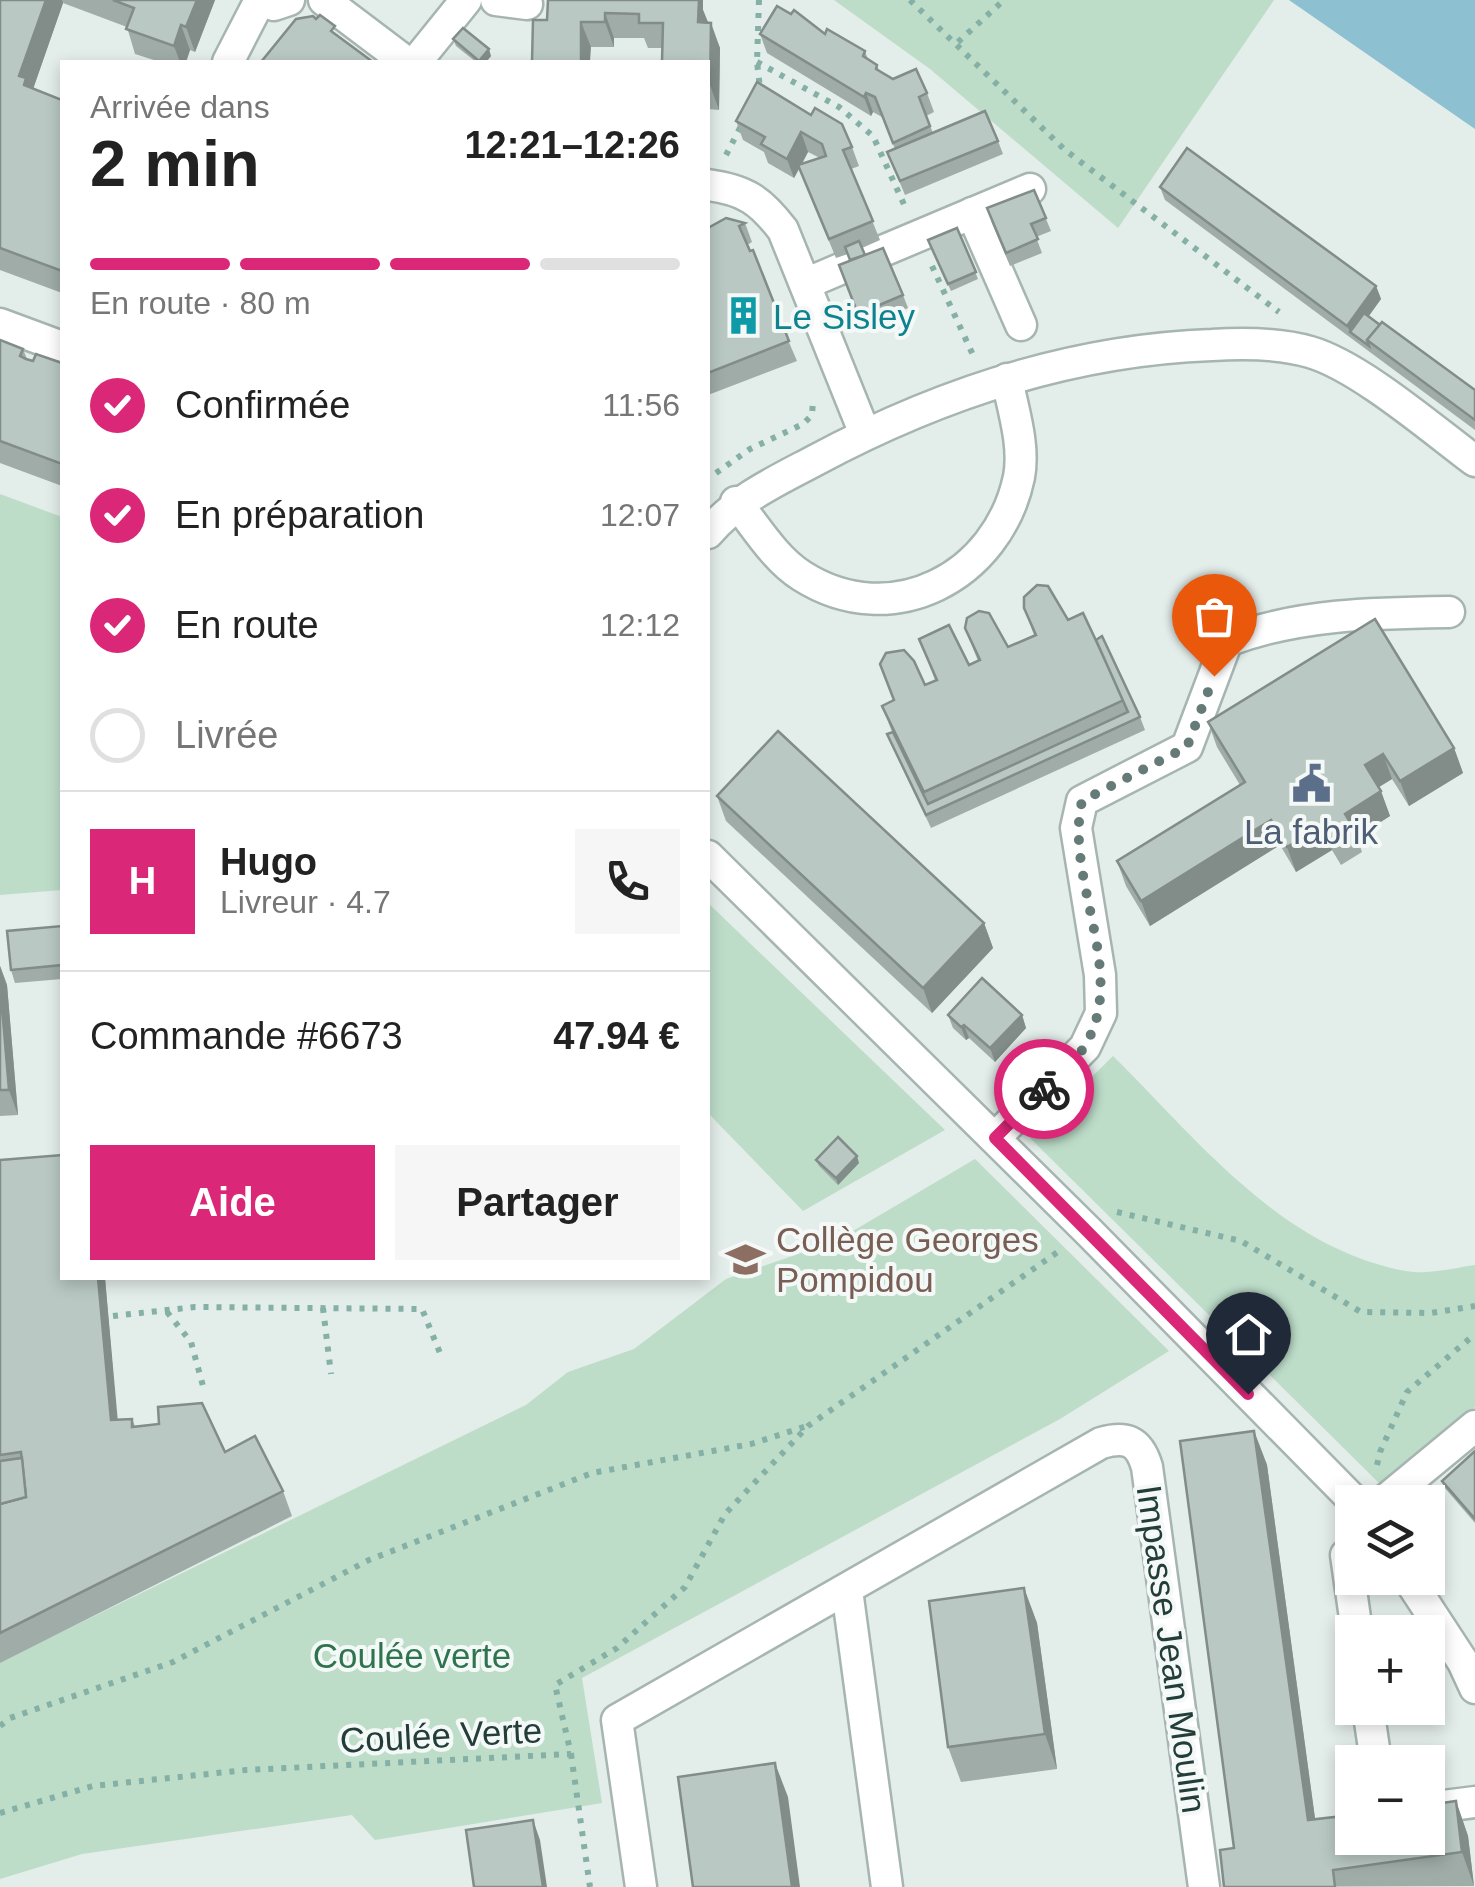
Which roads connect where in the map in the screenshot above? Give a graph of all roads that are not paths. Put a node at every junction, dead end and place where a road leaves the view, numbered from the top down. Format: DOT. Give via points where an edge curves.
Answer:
graph roads {
  1 [pos="260,0"];
  2 [pos="289,0"];
  3 [pos="324,0"];
  4 [pos="466,0"];
  5 [pos="229,60"];
  6 [pos="403,60"];
  7 [pos="418,60"];
  8 [pos="710,184"];
  9 [pos="1030,189"];
  10 [pos="972,213"];
  11 [pos="805,284"];
  12 [pos="0,324"];
  13 [pos="1021,325"];
  14 [pos="60,346"];
  15 [pos="1006,379"];
  16 [pos="865,434"];
  17 [pos="1475,461"];
  18 [pos="736,502"];
  19 [pos="710,531"];
  20 [pos="1449,612"];
  21 [pos="710,858"];
  22 [pos="995,1138"];
  23 [pos="1475,1426"];
  24 [pos="1339,1485"];
  25 [pos="1404,1485"];
  26 [pos="847,1590"];
  27 [pos="1419,1595"];
  28 [pos="1475,1688"];
  29 [pos="1475,1802"];
  30 [pos="1445,1806"];
  31 [pos="641,1887"];
  32 [pos="887,1887"];
  33 [pos="1204,1887"];
  1 -- 2 [label="street"];
  1 -- 5 [label="street"];
  3 -- 6 [label="street"];
  4 -- 7 [label="street"];
  8 -- 11 [label="street" via="765,206 783,230"];
  9 -- 10 [label="street"];
  10 -- 11 [label="street"];
  10 -- 13 [label="street"];
  11 -- 16 [label="street"];
  12 -- 14 [label="street"];
  15 -- 16 [label="street"];
  15 -- 17 [label="street" via="1131,351 1289,346 1358,375"];
  15 -- 18 [label="street" via="1020,448 1012,503 982,554 942,583 884,598 825,589 798,574"];
  16 -- 18 [label="street"];
  18 -- 19 [label="street"];
  20 -- 22 [label="street" via="1346,614 1228,641 1187,747 1082,801 1076,828 1101,1013 1085,1047"];
  21 -- 22 [label="street"];
  22 -- 24 [label="street"];
  23 -- 25 [label="street"];
  26 -- 31 [label="street" via="617,1720"];
  26 -- 32 [label="street"];
  26 -- 33 [label="street, Impasse Jean Moulin" via="1101,1443 1134,1442 1147,1466"];
  27 -- 28 [label="street"];
  29 -- 30 [label="street"];
}
